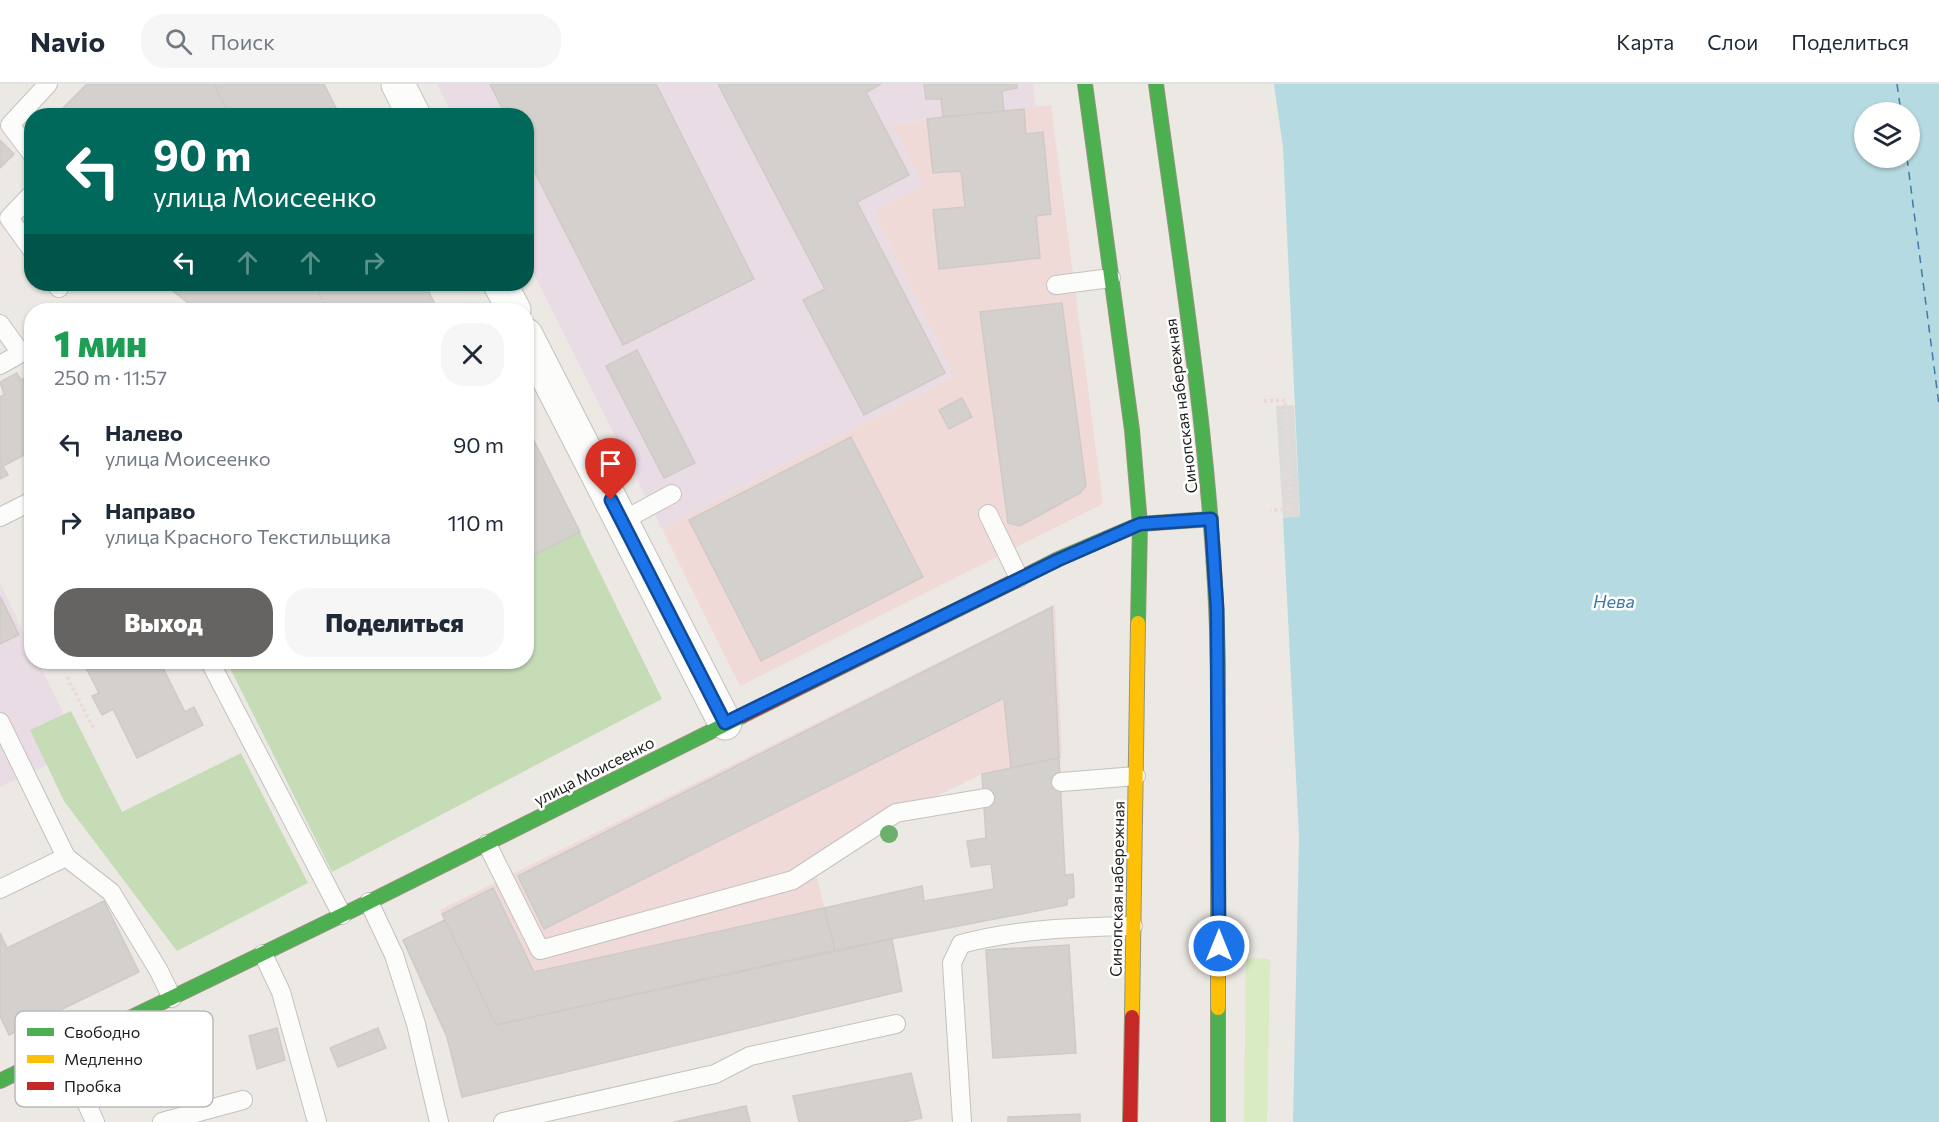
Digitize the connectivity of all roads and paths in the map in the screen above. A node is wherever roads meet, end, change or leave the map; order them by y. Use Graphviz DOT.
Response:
graph roads {
  1 [pos="48,84"];
  2 [pos="398,84"];
  3 [pos="1084,84"];
  4 [pos="1156,84"];
  5 [pos="26,108"];
  6 [pos="410,108"];
  7 [pos="24,110"];
  8 [pos="24,143"];
  9 [pos="24,202"];
  10 [pos="24,239"];
  11 [pos="1111,278"];
  12 [pos="1056,285"];
  13 [pos="0,324"];
  14 [pos="24,348"];
  15 [pos="534,349"];
  16 [pos="24,351"];
  17 [pos="0,365"];
  18 [pos="1264,401"];
  19 [pos="672,494"];
  20 [pos="24,505"];
  21 [pos="1270,510"];
  22 [pos="988,514"];
  23 [pos="0,517"];
  24 [pos="1211,519"];
  25 [pos="622,521"];
  26 [pos="1140,524"];
  27 [pos="1020,578"];
  28 [pos="214,669"];
  29 [pos="67,677"];
  30 [pos="0,722"];
  31 [pos="725,723"];
  32 [pos="94,731"];
  33 [pos="1136,776"];
  34 [pos="1060,782"];
  35 [pos="985,798"];
  36 [pos="486,844"];
  37 [pos="66,857"];
  38 [pos="0,889"];
  39 [pos="369,902"];
  40 [pos="342,915"];
  41 [pos="1133,926"];
  42 [pos="263,954"];
  43 [pos="172,998"];
  44 [pos="145,1011"];
  45 [pos="896,1024"];
  46 [pos="15,1074"];
  47 [pos="0,1081"];
  48 [pos="243,1100"];
  49 [pos="88,1107"];
  50 [pos="95,1122"];
  51 [pos="162,1122"];
  52 [pos="317,1122"];
  53 [pos="439,1122"];
  54 [pos="503,1122"];
  55 [pos="962,1122"];
  56 [pos="1130,1122"];
  57 [pos="1218,1122"];
  1 -- 5 [label="lane"];
  2 -- 6 [label="street"];
  3 -- 11 [label="main road, Синопская набережная"];
  4 -- 24 [label="main road, Синопская набережная"];
  7 -- 8 [label="lane"];
  9 -- 10 [label="lane"];
  11 -- 12 [label="lane"];
  11 -- 26 [label="main road, Синопская набережная"];
  13 -- 14 [label="lane"];
  15 -- 25 [label="street"];
  16 -- 17 [label="lane"];
  18 -- 21 [label="path"];
  19 -- 25 [label="lane"];
  20 -- 23 [label="lane"];
  22 -- 27 [label="lane"];
  24 -- 26 [label="main road, улица Моисеенко"];
  24 -- 57 [label="main road, Синопская набережная"];
  25 -- 31 [label="street"];
  26 -- 27 [label="main road, улица Моисеенко"];
  26 -- 33 [label="main road, Синопская набережная"];
  27 -- 31 [label="main road, улица Моисеенко"];
  28 -- 40 [label="lane"];
  29 -- 32 [label="path"];
  30 -- 37 [label="lane"];
  31 -- 36 [label="main road, улица Моисеенко"];
  33 -- 34 [label="lane"];
  33 -- 41 [label="main road, Синопская набережная"];
  35 -- 36 [label="lane"];
  36 -- 39 [label="main road, улица Моисеенко"];
  37 -- 38 [label="lane"];
  37 -- 43 [label="lane"];
  39 -- 40 [label="main road, улица Моисеенко"];
  39 -- 53 [label="lane"];
  40 -- 42 [label="main road, улица Моисеенко"];
  41 -- 55 [label="lane"];
  41 -- 56 [label="main road, Синопская набережная"];
  42 -- 43 [label="main road, улица Моисеенко"];
  42 -- 52 [label="lane"];
  43 -- 44 [label="main road, улица Моисеенко"];
  45 -- 54 [label="lane"];
  46 -- 47 [label="main road, улица Моисеенко"];
  48 -- 51 [label="lane"];
  49 -- 50 [label="lane"];
}
